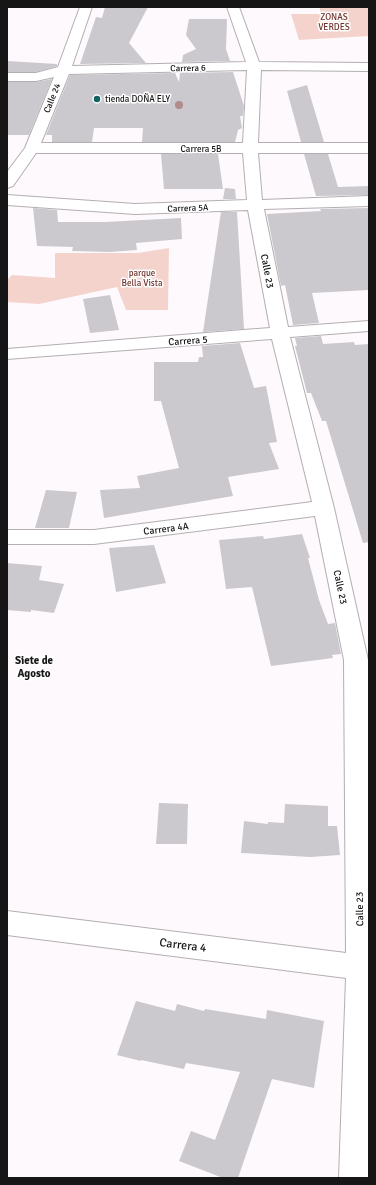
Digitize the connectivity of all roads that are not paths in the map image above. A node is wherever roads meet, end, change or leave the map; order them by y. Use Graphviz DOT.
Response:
graph roads {
  1 [pos="86,7"];
  2 [pos="233,7"];
  3 [pos="254,66"];
  4 [pos="369,67"];
  5 [pos="64,70"];
  6 [pos="7,77"];
  7 [pos="32,148"];
  8 [pos="369,148"];
  9 [pos="250,149"];
  10 [pos="7,183"];
  11 [pos="7,200"];
  12 [pos="369,201"];
  13 [pos="255,205"];
  14 [pos="369,326"];
  15 [pos="280,333"];
  16 [pos="7,354"];
  17 [pos="324,508"];
  18 [pos="7,537"];
  19 [pos="7,922"];
  20 [pos="360,966"];
  21 [pos="355,1178"];
  1 -- 5 [label="street, Calle 24"];
  2 -- 3 [label="street, Calle 23"];
  3 -- 4 [label="street, Carrera 6"];
  3 -- 5 [label="street, Carrera 6"];
  3 -- 9 [label="street, Calle 23"];
  5 -- 6 [label="street, Carrera 6"];
  5 -- 7 [label="street, Calle 24"];
  7 -- 9 [label="street, Carrera 5B"];
  7 -- 10 [label="street, Calle 24"];
  8 -- 9 [label="street, Carrera 5B"];
  9 -- 13 [label="street, Calle 23"];
  11 -- 13 [label="street, Carrera 5A"];
  12 -- 13 [label="street, Carrera 5A"];
  13 -- 15 [label="street, Calle 23"];
  14 -- 15 [label="street, Carrera 5"];
  15 -- 16 [label="street, Carrera 5"];
  15 -- 17 [label="street, Calle 23"];
  17 -- 18 [label="street, Carrera 4A"];
  17 -- 20 [label="street, Calle 23"];
  19 -- 20 [label="street, Carrera 4"];
  20 -- 21 [label="street, Calle 23"];
}
